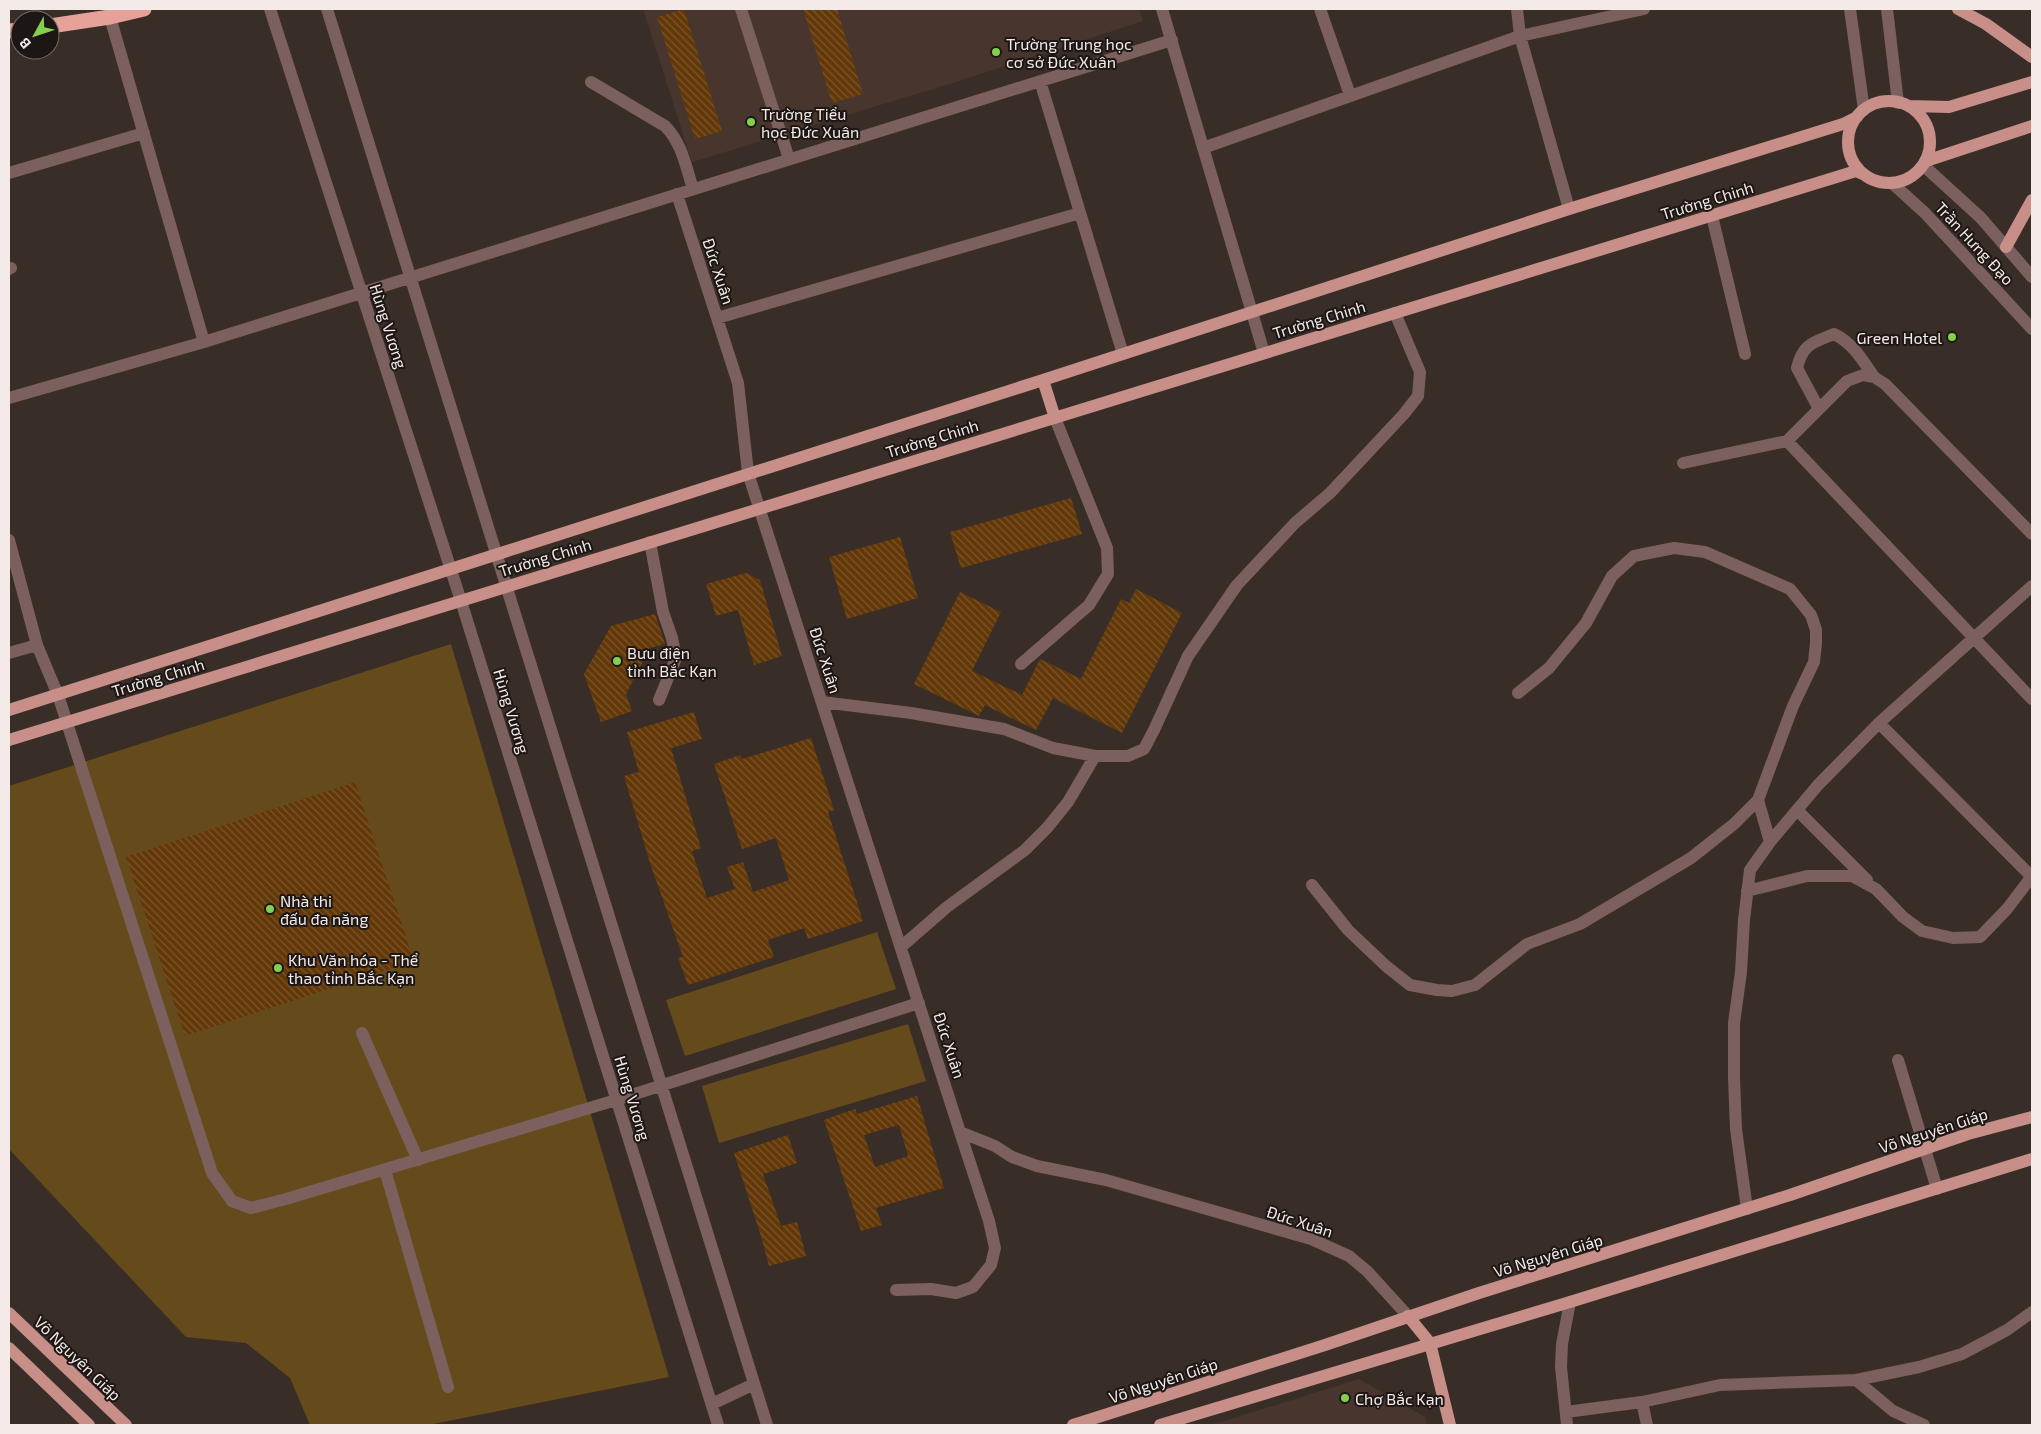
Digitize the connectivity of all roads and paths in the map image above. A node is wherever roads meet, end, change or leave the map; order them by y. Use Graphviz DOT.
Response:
graph roads {
  1 [pos="144,9"];
  2 [pos="270,9"];
  3 [pos="327,9"];
  4 [pos="741,9"];
  5 [pos="1162,9"];
  6 [pos="1320,9"];
  7 [pos="1517,9"];
  8 [pos="1644,9"];
  9 [pos="1850,9"];
  10 [pos="1887,9"];
  11 [pos="1958,9"];
  12 [pos="110,17"];
  13 [pos="60,24"];
  14 [pos="1520,36"];
  15 [pos="1172,40"];
  16 [pos="2032,57"];
  17 [pos="1040,81"];
  18 [pos="591,82"];
  19 [pos="2032,82"];
  20 [pos="1350,95"];
  21 [pos="1904,104"];
  22 [pos="1861,114"];
  23 [pos="2032,126"];
  24 [pos="144,133"];
  25 [pos="1204,148"];
  26 [pos="789,159"];
  27 [pos="1924,163"];
  28 [pos="9,172"];
  29 [pos="1865,175"];
  30 [pos="1892,183"];
  31 [pos="693,188"];
  32 [pos="677,194"];
  33 [pos="2032,200"];
  34 [pos="1569,209"];
  35 [pos="1080,212"];
  36 [pos="1712,216"];
  37 [pos="2006,247"];
  38 [pos="410,276"];
  39 [pos="2032,277"];
  40 [pos="361,292"];
  41 [pos="1252,313"];
  42 [pos="1395,313"];
  43 [pos="717,318"];
  44 [pos="2032,329"];
  45 [pos="204,342"];
  46 [pos="1264,353"];
  47 [pos="1123,354"];
  48 [pos="1745,354"];
  49 [pos="1874,378"];
  50 [pos="1043,380"];
  51 [pos="9,398"];
  52 [pos="1819,409"];
  53 [pos="1055,418"];
  54 [pos="1787,442"];
  55 [pos="1683,463"];
  56 [pos="748,473"];
  57 [pos="760,508"];
  58 [pos="2032,534"];
  59 [pos="9,540"];
  60 [pos="650,542"];
  61 [pos="495,554"];
  62 [pos="450,568"];
  63 [pos="506,586"];
  64 [pos="2032,586"];
  65 [pos="460,601"];
  66 [pos="1973,637"];
  67 [pos="37,645"];
  68 [pos="9,653"];
  69 [pos="1021,664"];
  70 [pos="1518,693"];
  71 [pos="58,695"];
  72 [pos="2032,699"];
  73 [pos="659,700"];
  74 [pos="822,702"];
  75 [pos="9,710"];
  76 [pos="66,722"];
  77 [pos="1879,723"];
  78 [pos="9,740"];
  79 [pos="1096,756"];
  80 [pos="1758,800"];
  81 [pos="1797,810"];
  82 [pos="1770,842"];
  83 [pos="2032,876"];
  84 [pos="1312,885"];
  85 [pos="1876,889"];
  86 [pos="1747,891"];
  87 [pos="901,947"];
  88 [pos="919,1003"];
  89 [pos="362,1033"];
  90 [pos="1898,1060"];
  91 [pos="661,1086"];
  92 [pos="616,1100"];
  93 [pos="2032,1117"];
  94 [pos="960,1132"];
  95 [pos="1925,1149"];
  96 [pos="2032,1159"];
  97 [pos="418,1160"];
  98 [pos="385,1170"];
  99 [pos="1937,1188"];
  100 [pos="1747,1209"];
  101 [pos="896,1290"];
  102 [pos="1570,1302"];
  103 [pos="2032,1312"];
  104 [pos="9,1314"];
  105 [pos="1408,1316"];
  106 [pos="1430,1343"];
  107 [pos="9,1348"];
  108 [pos="1856,1380"];
  109 [pos="754,1384"];
  110 [pos="448,1386"];
  111 [pos="1642,1402"];
  112 [pos="712,1404"];
  113 [pos="1566,1412"];
  114 [pos="89,1425"];
  115 [pos="126,1425"];
  116 [pos="718,1425"];
  117 [pos="767,1425"];
  118 [pos="1074,1425"];
  119 [pos="1160,1425"];
  120 [pos="1450,1425"];
  121 [pos="1567,1425"];
  122 [pos="1648,1425"];
  123 [pos="1924,1425"];
  1 -- 12 [label="highway"];
  2 -- 40 [label="street, Hùng Vương"];
  3 -- 38 [label="street, Hùng Vương"];
  4 -- 26 [label="street"];
  5 -- 15 [label="street"];
  6 -- 20 [label="street"];
  7 -- 14 [label="street"];
  8 -- 14 [label="street"];
  9 -- 22 [label="street"];
  10 -- 21 [label="street"];
  11 -- 16 [label="main road"];
  12 -- 13 [label="highway"];
  12 -- 24 [label="street"];
  14 -- 20 [label="street"];
  14 -- 34 [label="street"];
  15 -- 17 [label="street"];
  15 -- 25 [label="street"];
  17 -- 26 [label="street"];
  17 -- 35 [label="street"];
  18 -- 31 [label="street"];
  19 -- 21 [label="main road"];
  20 -- 25 [label="street"];
  21 -- 22 [label="main road"];
  21 -- 27 [label="main road"];
  22 -- 29 [label="main road"];
  22 -- 34 [label="main road, Trường Chinh"];
  23 -- 27 [label="main road"];
  24 -- 28 [label="street"];
  24 -- 45 [label="street"];
  25 -- 41 [label="street"];
  26 -- 31 [label="street"];
  27 -- 30 [label="main road"];
  27 -- 37 [label="street, Trần Hưng Đạo"];
  29 -- 30 [label="main road"];
  29 -- 36 [label="main road, Trường Chinh"];
  30 -- 44 [label="street, Trần Hưng Đạo"];
  31 -- 32 [label="street"];
  32 -- 38 [label="street"];
  32 -- 43 [label="street, Đức Xuân"];
  33 -- 37 [label="main road"];
  34 -- 41 [label="main road, Trường Chinh"];
  35 -- 43 [label="street"];
  35 -- 47 [label="street"];
  36 -- 42 [label="main road, Trường Chinh"];
  36 -- 48 [label="street"];
  37 -- 39 [label="street, Trần Hưng Đạo"];
  38 -- 40 [label="street"];
  38 -- 61 [label="street, Hùng Vương"];
  40 -- 45 [label="street"];
  40 -- 62 [label="street, Hùng Vương"];
  41 -- 46 [label="street"];
  41 -- 47 [label="main road, Trường Chinh"];
  42 -- 46 [label="main road, Trường Chinh"];
  42 -- 79 [label="street"];
  43 -- 56 [label="street, Đức Xuân"];
  45 -- 51 [label="street"];
  46 -- 53 [label="main road, Trường Chinh"];
  47 -- 50 [label="main road, Trường Chinh"];
  49 -- 52 [label="street"];
  49 -- 52 [label="street"];
  49 -- 58 [label="street"];
  50 -- 53 [label="main road"];
  50 -- 56 [label="main road, Trường Chinh"];
  52 -- 54 [label="street"];
  53 -- 57 [label="main road, Trường Chinh"];
  53 -- 69 [label="street"];
  54 -- 55 [label="street"];
  54 -- 66 [label="street"];
  56 -- 57 [label="street, Đức Xuân"];
  56 -- 61 [label="main road, Trường Chinh"];
  57 -- 60 [label="main road, Trường Chinh"];
  57 -- 74 [label="street, Đức Xuân"];
  59 -- 67 [label="street"];
  60 -- 63 [label="main road, Trường Chinh"];
  60 -- 73 [label="street"];
  61 -- 62 [label="main road, Trường Chinh"];
  61 -- 63 [label="street, Hùng Vương"];
  62 -- 65 [label="street, Hùng Vương"];
  62 -- 71 [label="main road, Trường Chinh"];
  63 -- 65 [label="main road, Trường Chinh"];
  63 -- 91 [label="street, Hùng Vương"];
  64 -- 66 [label="street"];
  65 -- 76 [label="main road, Trường Chinh"];
  65 -- 92 [label="street, Hùng Vương"];
  66 -- 72 [label="street"];
  66 -- 77 [label="street"];
  67 -- 68 [label="street"];
  67 -- 71 [label="street"];
  70 -- 80 [label="street"];
  71 -- 75 [label="main road, Trường Chinh"];
  71 -- 76 [label="street"];
  74 -- 79 [label="street"];
  74 -- 87 [label="street, Đức Xuân"];
  76 -- 78 [label="main road, Trường Chinh"];
  76 -- 98 [label="street"];
  77 -- 81 [label="street"];
  77 -- 83 [label="street"];
  79 -- 87 [label="street"];
  80 -- 82 [label="street"];
  80 -- 84 [label="street"];
  81 -- 82 [label="street"];
  81 -- 85 [label="street"];
  82 -- 86 [label="street"];
  83 -- 85 [label="street"];
  85 -- 86 [label="street"];
  86 -- 100 [label="street"];
  87 -- 88 [label="street, Đức Xuân"];
  88 -- 91 [label="street"];
  88 -- 94 [label="street, Đức Xuân"];
  89 -- 97 [label="street"];
  90 -- 95 [label="street"];
  91 -- 92 [label="street"];
  91 -- 109 [label="street, Hùng Vương"];
  92 -- 97 [label="street"];
  92 -- 112 [label="street, Hùng Vương"];
  93 -- 95 [label="main road, Võ Nguyên Giáp"];
  94 -- 101 [label="street, Đức Xuân"];
  94 -- 105 [label="street, Đức Xuân"];
  95 -- 99 [label="street"];
  95 -- 100 [label="main road, Võ Nguyên Giáp"];
  96 -- 99 [label="main road"];
  97 -- 98 [label="street"];
  98 -- 110 [label="street"];
  99 -- 102 [label="main road"];
  100 -- 105 [label="main road, Võ Nguyên Giáp"];
  102 -- 106 [label="main road"];
  102 -- 113 [label="street"];
  103 -- 108 [label="street"];
  104 -- 115 [label="main road, Võ Nguyên Giáp"];
  105 -- 106 [label="main road"];
  105 -- 118 [label="main road, Võ Nguyên Giáp"];
  106 -- 119 [label="main road"];
  106 -- 120 [label="main road"];
  107 -- 114 [label="main road"];
  108 -- 111 [label="street"];
  108 -- 123 [label="street"];
  109 -- 112 [label="street"];
  109 -- 117 [label="street, Hùng Vương"];
  111 -- 113 [label="street"];
  111 -- 122 [label="street"];
  112 -- 116 [label="street, Hùng Vương"];
  113 -- 121 [label="street"];
}
